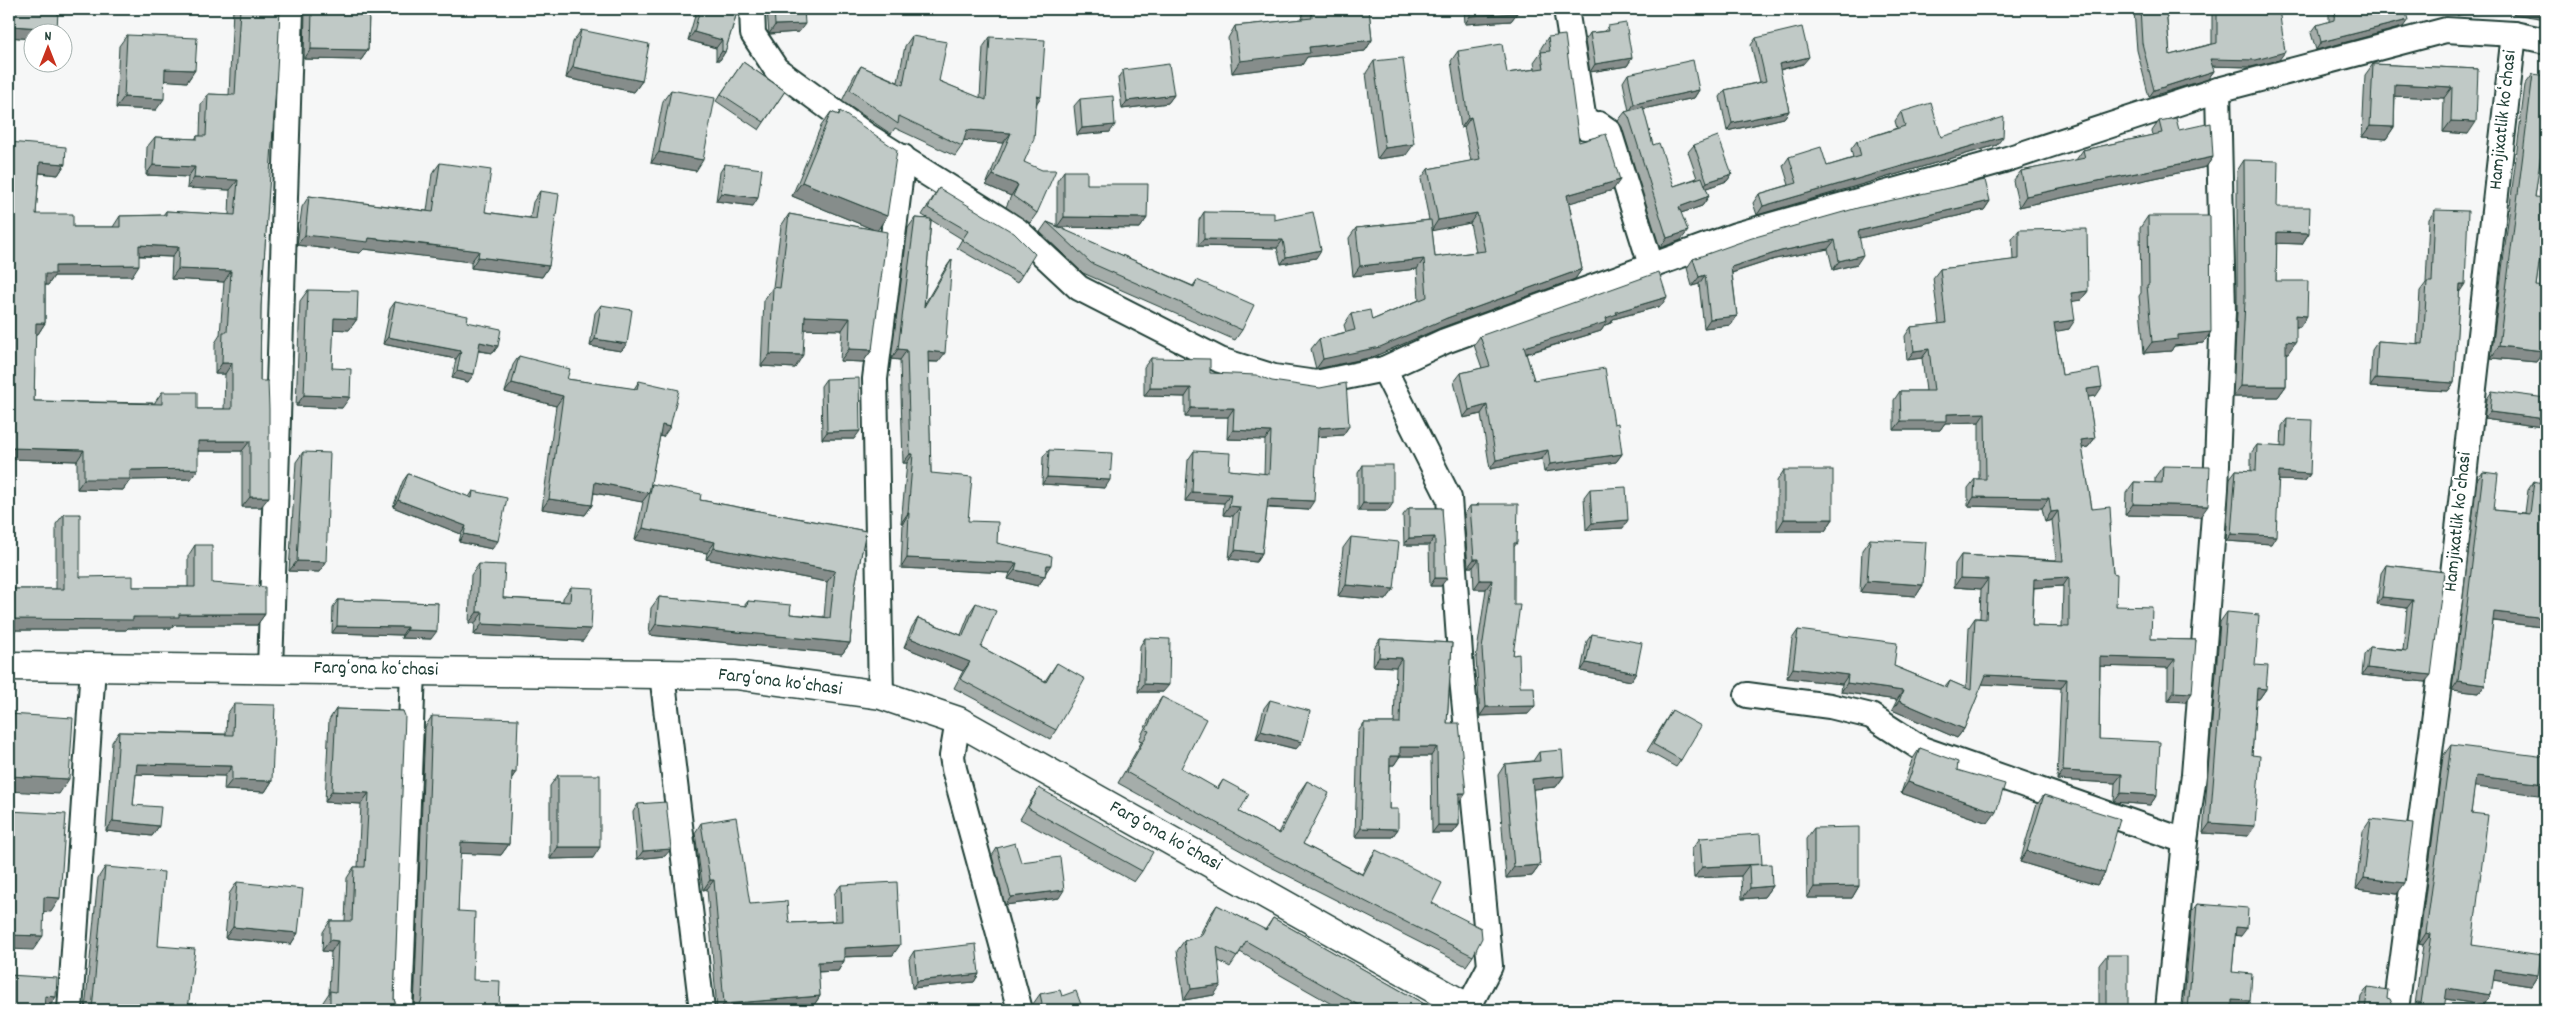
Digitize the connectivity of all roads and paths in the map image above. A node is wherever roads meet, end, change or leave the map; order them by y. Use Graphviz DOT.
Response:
graph roads {
  1 [pos="290,9"];
  2 [pos="752,9"];
  3 [pos="1566,9"];
  4 [pos="2514,34"];
  5 [pos="2546,41"];
  6 [pos="2218,90"];
  7 [pos="903,157"];
  8 [pos="1651,266"];
  9 [pos="1384,369"];
  10 [pos="9,666"];
  11 [pos="94,667"];
  12 [pos="270,669"];
  13 [pos="413,671"];
  14 [pos="662,674"];
  15 [pos="881,695"];
  16 [pos="1747,695"];
  17 [pos="958,720"];
  18 [pos="2185,841"];
  19 [pos="1470,1009"];
  20 [pos="70,1010"];
  21 [pos="400,1010"];
  22 [pos="702,1010"];
  23 [pos="1020,1010"];
  24 [pos="2168,1010"];
  25 [pos="2396,1010"];
  1 -- 12 [label="street"];
  2 -- 7 [label="street"];
  3 -- 8 [label="street"];
  4 -- 5 [label="street"];
  4 -- 6 [label="street"];
  4 -- 25 [label="street, Hamjixatlik koʻchasi"];
  6 -- 8 [label="street"];
  6 -- 18 [label="street"];
  7 -- 9 [label="street"];
  7 -- 15 [label="street"];
  8 -- 9 [label="street"];
  9 -- 19 [label="street"];
  10 -- 11 [label="street, Fargʻona koʻchasi"];
  11 -- 12 [label="street, Fargʻona koʻchasi"];
  11 -- 20 [label="street"];
  12 -- 13 [label="street, Fargʻona koʻchasi"];
  13 -- 14 [label="street, Fargʻona koʻchasi"];
  13 -- 21 [label="street"];
  14 -- 15 [label="street, Fargʻona koʻchasi"];
  14 -- 22 [label="street"];
  15 -- 17 [label="street, Fargʻona koʻchasi"];
  16 -- 18 [label="street"];
  17 -- 19 [label="street, Fargʻona koʻchasi"];
  17 -- 23 [label="street"];
  18 -- 24 [label="street"];
}
